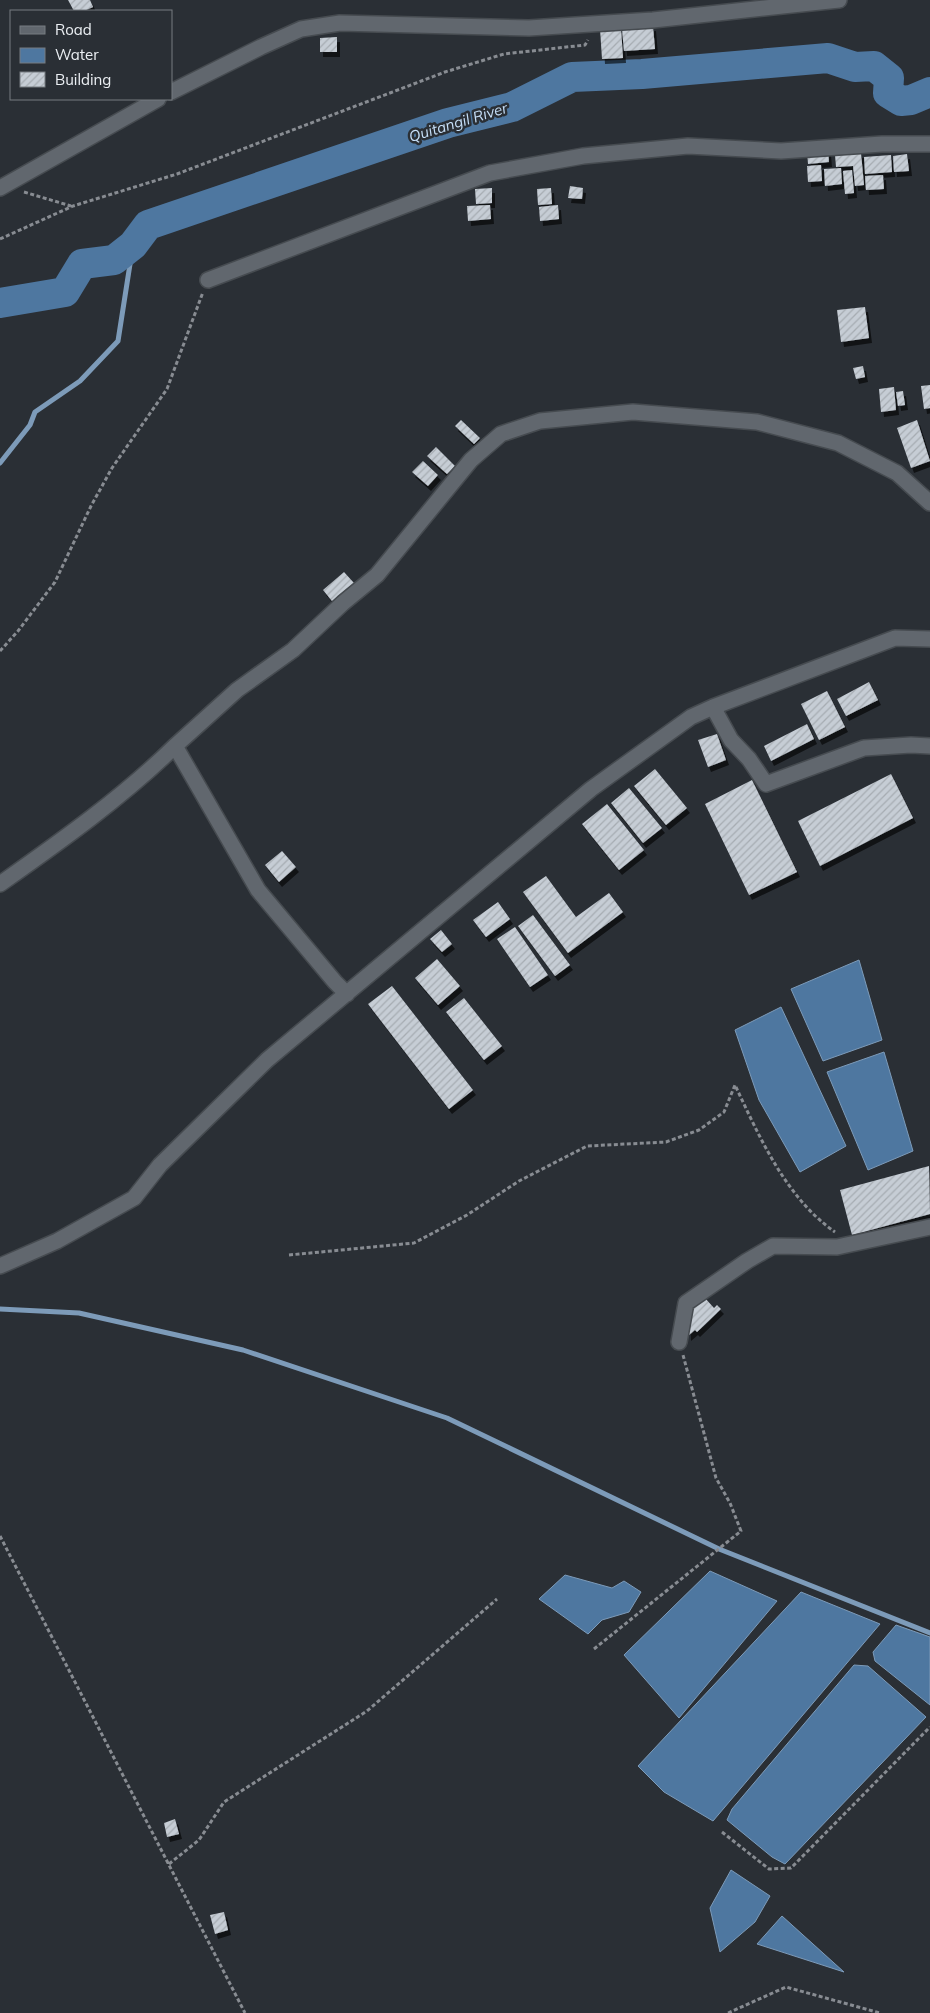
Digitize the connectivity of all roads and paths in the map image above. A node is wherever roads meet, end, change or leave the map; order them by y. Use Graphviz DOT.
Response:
graph roads {
  1 [pos="839,0"];
  2 [pos="598,24"];
  3 [pos="172,92"];
  4 [pos="156,100"];
  5 [pos="930,144"];
  6 [pos="2,188"];
  7 [pos="73,206"];
  8 [pos="0,239"];
  9 [pos="208,280"];
  10 [pos="930,503"];
  11 [pos="930,639"];
  12 [pos="0,651"];
  13 [pos="713,706"];
  14 [pos="175,746"];
  15 [pos="930,746"];
  16 [pos="0,884"];
  17 [pos="347,994"];
  18 [pos="930,1227"];
  19 [pos="852,1243"];
  20 [pos="289,1256"];
  21 [pos="0,1266"];
  22 [pos="680,1342"];
  23 [pos="0,1536"];
  24 [pos="497,1599"];
  25 [pos="594,1649"];
  26 [pos="930,1727"];
  27 [pos="722,1832"];
  28 [pos="169,1864"];
  29 [pos="245,2013"];
  30 [pos="728,2013"];
  31 [pos="880,2013"];
  1 -- 2 [label="street"];
  2 -- 3 [label="street"];
  2 -- 7 [label="path"];
  4 -- 6 [label="street"];
  5 -- 9 [label="street"];
  6 -- 7 [label="path"];
  7 -- 8 [label="path"];
  9 -- 12 [label="path"];
  10 -- 14 [label="street"];
  11 -- 13 [label="street"];
  13 -- 15 [label="street"];
  13 -- 17 [label="street"];
  14 -- 16 [label="street"];
  14 -- 17 [label="street"];
  17 -- 21 [label="street"];
  18 -- 19 [label="street"];
  19 -- 20 [label="path"];
  19 -- 22 [label="street"];
  22 -- 25 [label="path"];
  23 -- 28 [label="path"];
  24 -- 28 [label="path"];
  26 -- 27 [label="path"];
  28 -- 29 [label="path"];
  30 -- 31 [label="path"];
}
